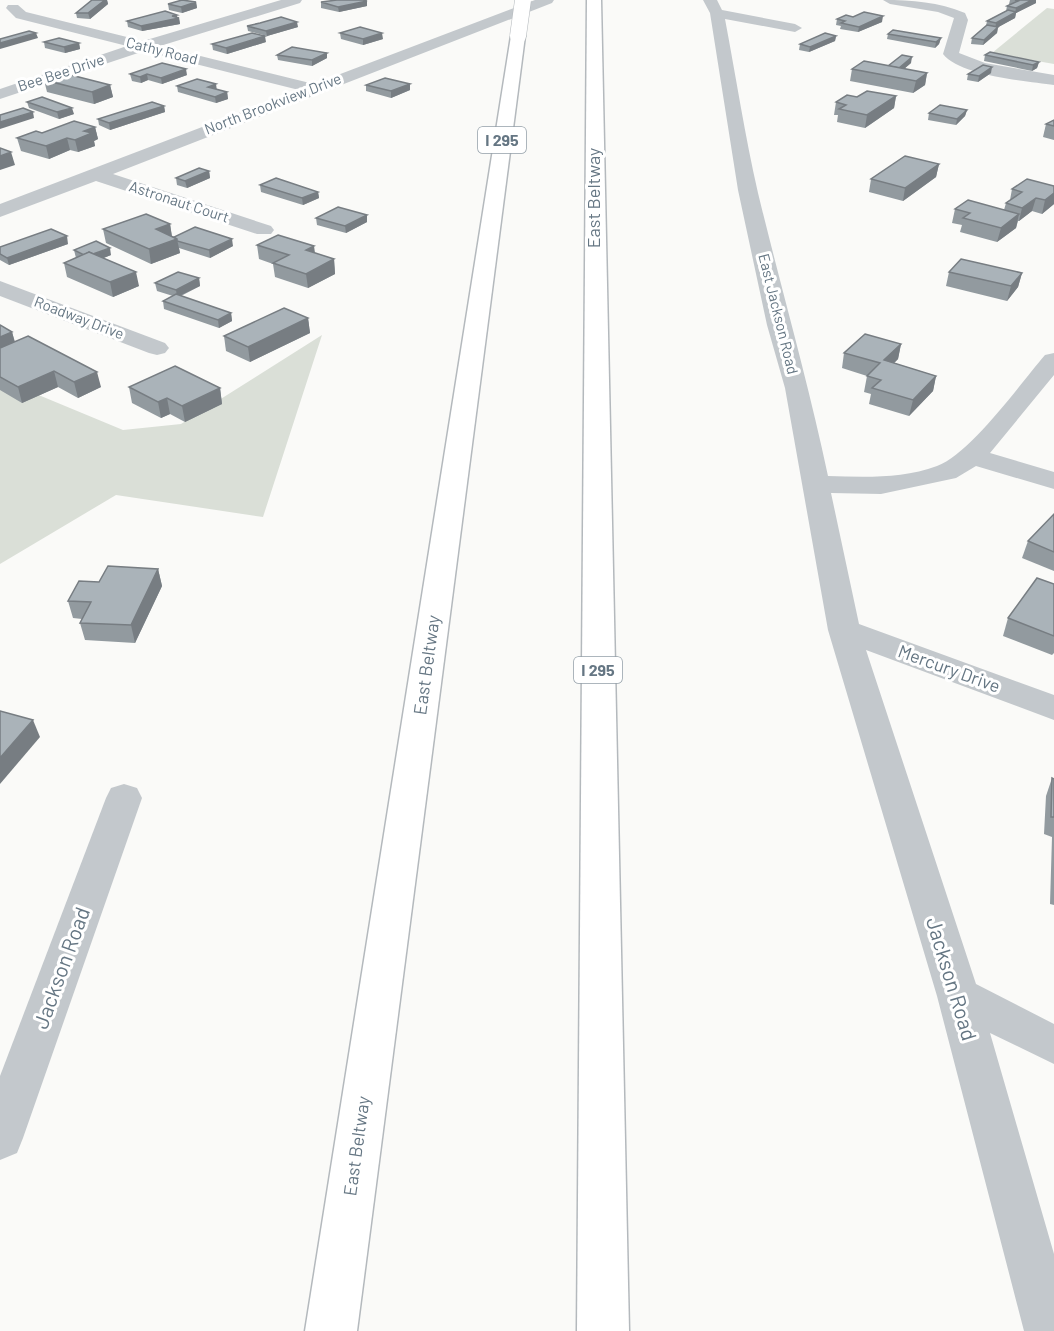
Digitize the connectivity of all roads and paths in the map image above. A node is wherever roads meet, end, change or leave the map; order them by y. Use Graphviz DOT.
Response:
graph roads {
  1 [pos="295,0"];
  2 [pos="524,0"];
  3 [pos="547,0"];
  4 [pos="890,0"];
  5 [pos="29,2"];
  6 [pos="594,4"];
  7 [pos="714,6"];
  8 [pos="7,10"];
  9 [pos="795,28"];
  10 [pos="143,46"];
  11 [pos="1054,80"];
  12 [pos="314,88"];
  13 [pos="0,94"];
  14 [pos="94,174"];
  15 [pos="0,211"];
  16 [pos="264,230"];
  17 [pos="0,288"];
  18 [pos="157,348"];
  19 [pos="1054,360"];
  20 [pos="973,456"];
  21 [pos="1054,481"];
  22 [pos="816,484"];
  23 [pos="844,630"];
  24 [pos="1054,708"];
  25 [pos="124,798"];
  26 [pos="958,996"];
  27 [pos="1054,1045"];
  28 [pos="0,1138"];
  29 [pos="331,1331"];
  30 [pos="603,1331"];
  31 [pos="1050,1331"];
  1 -- 10 [label="street, Bee Bee Drive"];
  2 -- 29 [label="highway, East Beltway / I 295, bridge"];
  3 -- 12 [label="street, North Brookview Drive"];
  4 -- 11 [label="street"];
  5 -- 8 [label="street"];
  6 -- 30 [label="highway, East Beltway / I 295"];
  7 -- 9 [label="street"];
  7 -- 22 [label="street, East Jackson Road"];
  8 -- 10 [label="street, Cathy Road"];
  10 -- 12 [label="street, Cathy Road"];
  10 -- 13 [label="street, Bee Bee Drive"];
  12 -- 14 [label="street, North Brookview Drive"];
  14 -- 15 [label="street, North Brookview Drive"];
  14 -- 16 [label="street, Astronaut Court"];
  17 -- 18 [label="street, Roadway Drive"];
  19 -- 20 [label="street"];
  20 -- 21 [label="street"];
  20 -- 22 [label="street"];
  22 -- 23 [label="street, East Jackson Road"];
  23 -- 24 [label="street, Mercury Drive"];
  23 -- 26 [label="street, Jackson Road"];
  25 -- 28 [label="street, Jackson Road"];
  26 -- 27 [label="street"];
  26 -- 31 [label="street, Jackson Road"];
}
